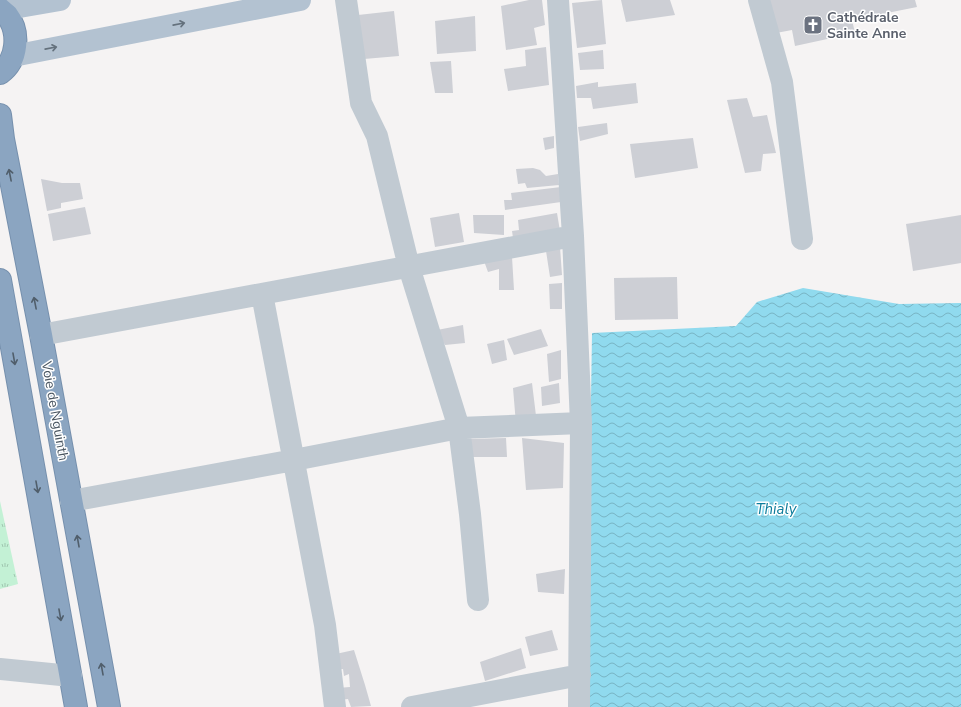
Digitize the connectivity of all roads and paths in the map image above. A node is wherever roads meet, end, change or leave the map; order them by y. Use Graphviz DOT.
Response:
graph roads {
  1 [pos="60,0"];
  2 [pos="300,0"];
  3 [pos="346,0"];
  4 [pos="558,0"];
  5 [pos="759,0"];
  6 [pos="1,10"];
  7 [pos="6,66"];
  8 [pos="0,91"];
  9 [pos="0,115"];
  10 [pos="573,236"];
  11 [pos="802,238"];
  12 [pos="409,267"];
  13 [pos="0,280"];
  14 [pos="262,294"];
  15 [pos="41,335"];
  16 [pos="5,338"];
  17 [pos="581,423"];
  18 [pos="459,428"];
  19 [pos="294,460"];
  20 [pos="71,501"];
  21 [pos="478,600"];
  22 [pos="0,669"];
  23 [pos="580,675"];
  24 [pos="71,676"];
  25 [pos="76,707"];
  26 [pos="109,707"];
  27 [pos="335,707"];
  28 [pos="412,707"];
  29 [pos="579,707"];
  1 -- 6 [label="main road"];
  7 -- 2 [label="main road, one-way"];
  3 -- 12 [label="street"];
  4 -- 10 [label="street"];
  5 -- 11 [label="street"];
  6 -- 7 [label="highway"];
  7 -- 8 [label="highway"];
  15 -- 9 [label="highway, Voie de Nguinth, one-way"];
  10 -- 12 [label="street"];
  10 -- 17 [label="street"];
  12 -- 14 [label="street"];
  12 -- 18 [label="street"];
  13 -- 16 [label="highway"];
  14 -- 15 [label="street"];
  14 -- 19 [label="street"];
  15 -- 20 [label="highway, Voie de Nguinth"];
  16 -- 24 [label="highway, one-way"];
  17 -- 18 [label="street"];
  17 -- 23 [label="street"];
  18 -- 19 [label="street"];
  18 -- 21 [label="street"];
  19 -- 20 [label="street"];
  19 -- 27 [label="street"];
  26 -- 20 [label="highway, Voie de Nguinth, one-way"];
  22 -- 24 [label="street"];
  23 -- 28 [label="street"];
  23 -- 29 [label="street"];
  24 -- 25 [label="highway"];
}
